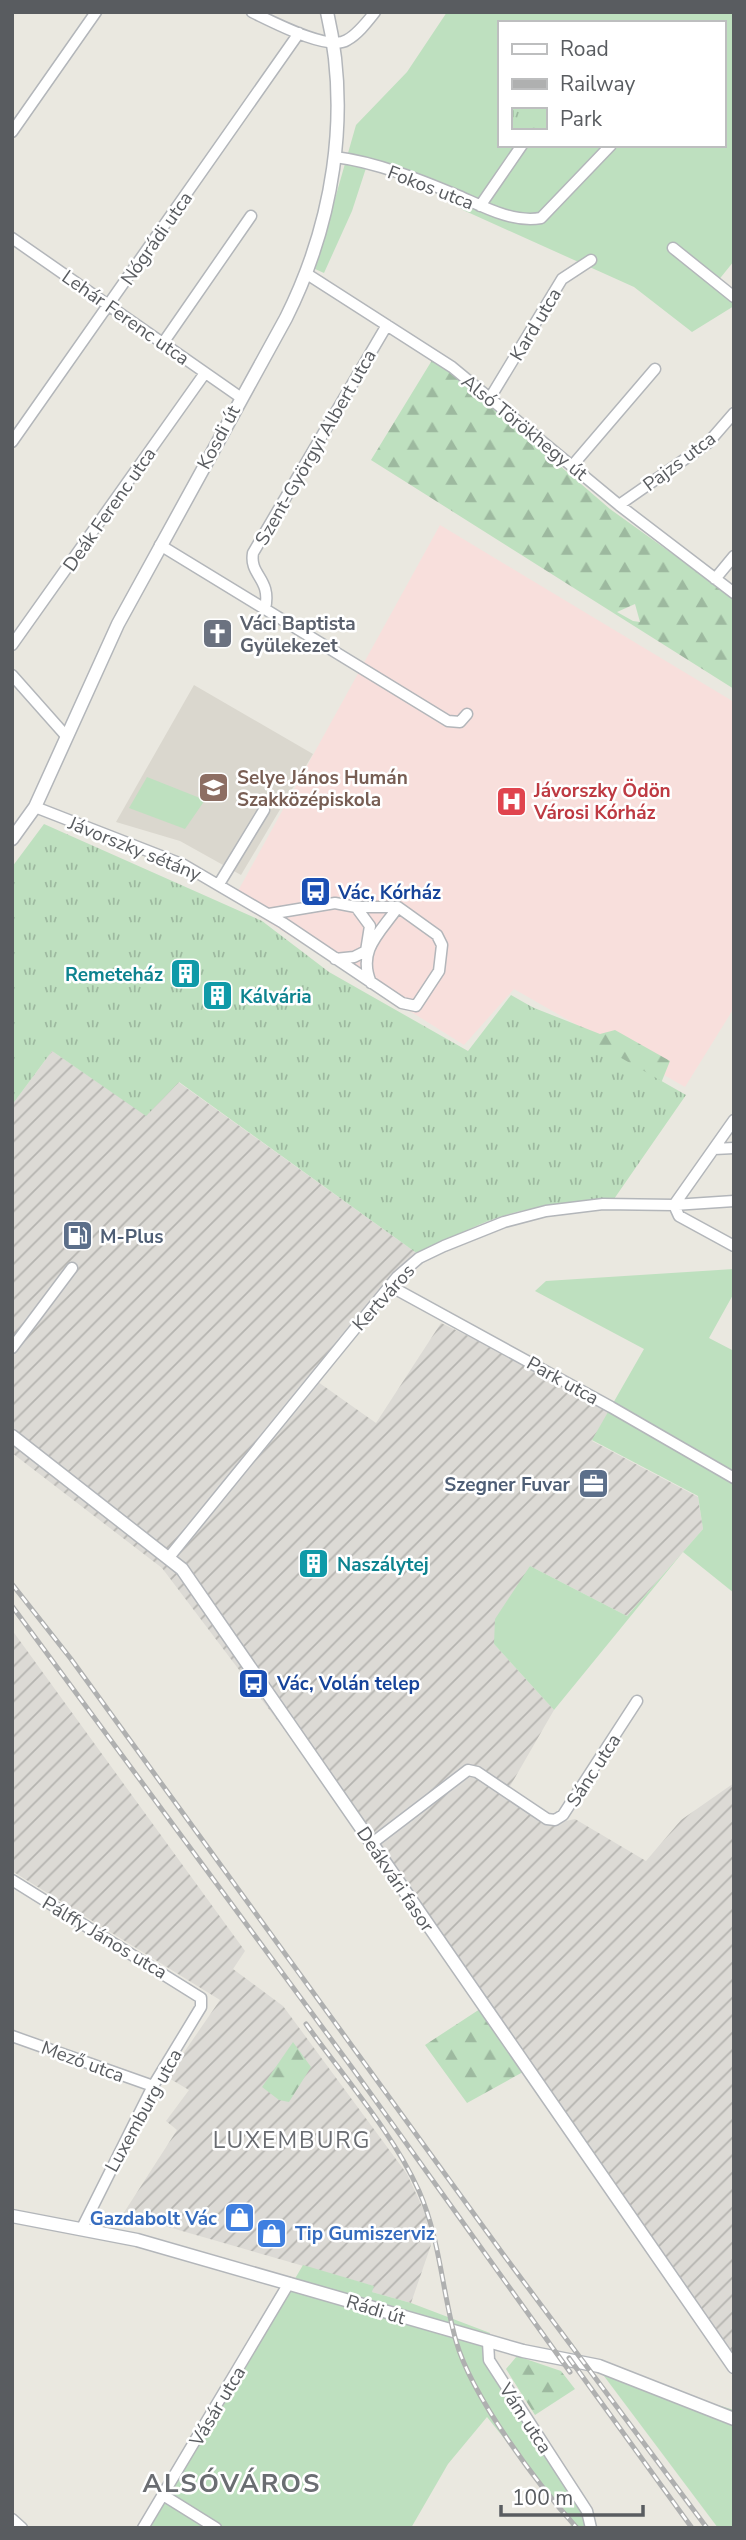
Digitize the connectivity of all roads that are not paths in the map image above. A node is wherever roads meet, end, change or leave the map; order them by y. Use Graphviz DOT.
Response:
graph roads {
  1 [pos="96,12"];
  2 [pos="252,12"];
  3 [pos="327,12"];
  4 [pos="375,12"];
  5 [pos="299,33"];
  6 [pos="334,44"];
  7 [pos="12,132"];
  8 [pos="521,147"];
  9 [pos="609,147"];
  10 [pos="335,157"];
  11 [pos="480,206"];
  12 [pos="251,216"];
  13 [pos="12,238"];
  14 [pos="673,248"];
  15 [pos="591,260"];
  16 [pos="307,274"];
  17 [pos="734,297"];
  18 [pos="108,304"];
  19 [pos="387,325"];
  20 [pos="163,343"];
  21 [pos="654,369"];
  22 [pos="205,373"];
  23 [pos="240,397"];
  24 [pos="490,398"];
  25 [pos="734,412"];
  26 [pos="12,442"];
  27 [pos="572,466"];
  28 [pos="619,505"];
  29 [pos="160,545"];
  30 [pos="734,556"];
  31 [pos="715,579"];
  32 [pos="734,593"];
  33 [pos="265,610"];
  34 [pos="12,645"];
  35 [pos="12,675"];
  36 [pos="467,714"];
  37 [pos="68,737"];
  38 [pos="35,807"];
  39 [pos="264,810"];
  40 [pos="12,839"];
  41 [pos="219,884"];
  42 [pos="356,906"];
  43 [pos="398,907"];
  44 [pos="269,914"];
  45 [pos="366,951"];
  46 [pos="335,959"];
  47 [pos="371,983"];
  48 [pos="734,1120"];
  49 [pos="734,1148"];
  50 [pos="713,1149"];
  51 [pos="734,1201"];
  52 [pos="674,1205"];
  53 [pos="734,1246"];
  54 [pos="72,1268"];
  55 [pos="390,1286"];
  56 [pos="12,1348"];
  57 [pos="12,1436"];
  58 [pos="734,1478"];
  59 [pos="170,1556"];
  60 [pos="637,1701"];
  61 [pos="371,1844"];
  62 [pos="12,1880"];
  63 [pos="198,1993"];
  64 [pos="12,2036"];
  65 [pos="153,2086"];
  66 [pos="12,2216"];
  67 [pos="82,2228"];
  68 [pos="289,2283"];
  69 [pos="488,2342"];
  70 [pos="734,2367"];
  71 [pos="734,2419"];
  72 [pos="163,2495"];
  73 [pos="12,2519"];
  74 [pos="22,2528"];
  75 [pos="143,2528"];
  76 [pos="216,2528"];
  77 [pos="591,2528"];
  1 -- 7 [label="street"];
  2 -- 5 [label="street"];
  3 -- 6 [label="street, Kosdi út"];
  4 -- 6 [label="street"];
  5 -- 6 [label="street"];
  5 -- 18 [label="street, Nógrádi utca"];
  6 -- 10 [label="street, Kosdi út"];
  8 -- 11 [label="street"];
  9 -- 11 [label="street, Fokos utca"];
  10 -- 11 [label="street, Fokos utca"];
  10 -- 16 [label="street, Kosdi út"];
  12 -- 20 [label="street"];
  13 -- 18 [label="street, Lehár Ferenc utca"];
  14 -- 17 [label="street"];
  15 -- 24 [label="street, Kard utca"];
  16 -- 19 [label="street, Alsó Törökhegy út"];
  16 -- 23 [label="street, Kosdi út"];
  18 -- 20 [label="street, Lehár Ferenc utca"];
  18 -- 26 [label="street, Nógrádi utca"];
  19 -- 24 [label="street, Alsó Törökhegy út"];
  19 -- 33 [label="street, Szent-Györgyi Albert utca"];
  20 -- 22 [label="street, Lehár Ferenc utca"];
  21 -- 27 [label="street"];
  22 -- 23 [label="street, Lehár Ferenc utca"];
  22 -- 34 [label="street, Deák Ferenc utca"];
  23 -- 29 [label="street, Kosdi út"];
  24 -- 27 [label="street, Alsó Törökhegy út"];
  25 -- 28 [label="street, Pajzs utca"];
  27 -- 28 [label="street, Alsó Törökhegy út"];
  28 -- 31 [label="street, Alsó Törökhegy út"];
  29 -- 33 [label="street"];
  29 -- 37 [label="street, Kosdi út"];
  30 -- 31 [label="street"];
  31 -- 32 [label="street, Alsó Törökhegy út"];
  33 -- 36 [label="street"];
  35 -- 37 [label="street"];
  37 -- 38 [label="street, Kosdi út"];
  38 -- 40 [label="street, Kosdi út"];
  38 -- 41 [label="street, Jávorszky sétány"];
  39 -- 41 [label="street"];
  41 -- 44 [label="street, Jávorszky sétány"];
  42 -- 43 [label="street"];
  42 -- 44 [label="street"];
  42 -- 45 [label="street"];
  43 -- 45 [label="street"];
  43 -- 47 [label="street"];
  44 -- 46 [label="street, Jávorszky sétány"];
  45 -- 46 [label="street"];
  45 -- 47 [label="street"];
  46 -- 47 [label="street, Jávorszky sétány"];
  48 -- 50 [label="street"];
  49 -- 50 [label="street"];
  50 -- 52 [label="street"];
  51 -- 52 [label="street, Kertváros"];
  52 -- 53 [label="street"];
  52 -- 55 [label="street, Kertváros"];
  54 -- 56 [label="street"];
  55 -- 58 [label="street, Park utca"];
  55 -- 59 [label="street, Kertváros"];
  57 -- 59 [label="street, Deákvári fasor"];
  59 -- 61 [label="street, Deákvári fasor"];
  60 -- 61 [label="street, Sánc utca"];
  61 -- 70 [label="street, Deákvári fasor"];
  62 -- 63 [label="street, Pálffy János utca"];
  63 -- 65 [label="street, Luxemburg utca"];
  64 -- 65 [label="street, Mező utca"];
  65 -- 67 [label="street, Luxemburg utca"];
  66 -- 67 [label="street, Rádi út"];
  67 -- 68 [label="street, Rádi út"];
  68 -- 69 [label="street, Rádi út"];
  68 -- 72 [label="street, Vásár utca"];
  69 -- 71 [label="street, Rádi út"];
  69 -- 77 [label="street, Vám utca"];
  72 -- 75 [label="street, Vásár utca"];
  72 -- 76 [label="street"];
  73 -- 74 [label="street"];
}
